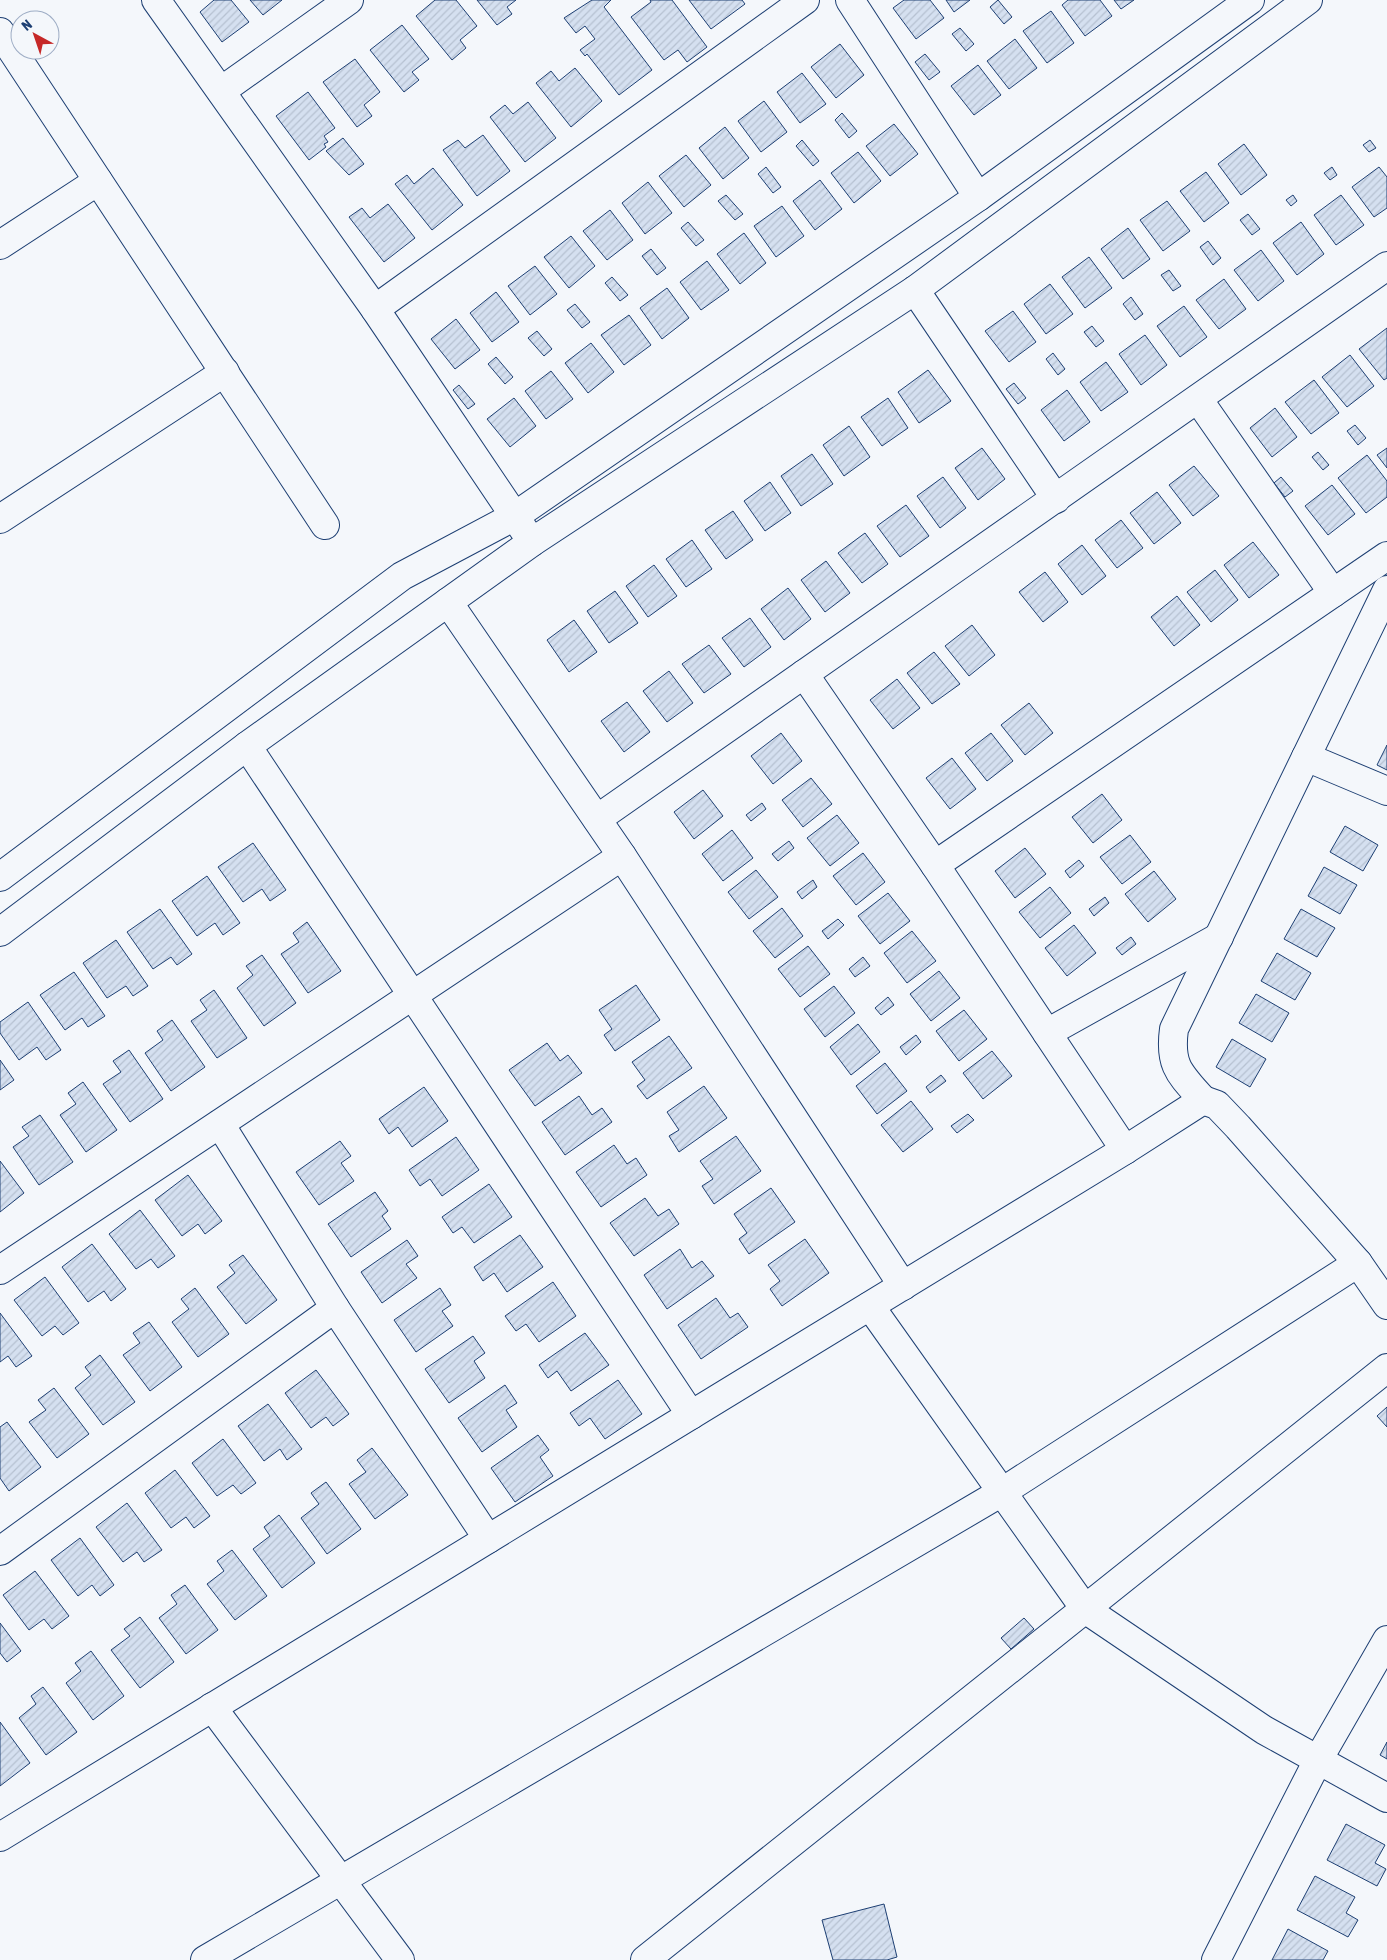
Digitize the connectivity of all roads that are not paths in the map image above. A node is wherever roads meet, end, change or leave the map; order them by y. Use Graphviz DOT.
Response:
graph roads {
  1 [pos="156,0"];
  2 [pos="349,0"];
  3 [pos="805,0"];
  4 [pos="850,0"];
  5 [pos="1250,0"];
  6 [pos="1308,0"];
  7 [pos="0,32"];
  8 [pos="221,91"];
  9 [pos="98,181"];
  10 [pos="978,197"];
  11 [pos="0,245"];
  12 [pos="1387,266"];
  13 [pos="916,290"];
  14 [pos="375,309"];
  15 [pos="225,372"];
  16 [pos="1198,399"];
  17 [pos="1056,499"];
  18 [pos="515,516"];
  19 [pos="0,519"];
  20 [pos="325,525"];
  21 [pos="532,542"];
  22 [pos="1387,556"];
  23 [pos="1387,590"];
  24 [pos="1333,593"];
  25 [pos="448,602"];
  26 [pos="804,674"];
  27 [pos="247,746"];
  28 [pos="1306,757"];
  29 [pos="1387,791"];
  30 [pos="597,819"];
  31 [pos="622,856"];
  32 [pos="936,865"];
  33 [pos="0,877"];
  34 [pos="0,932"];
  35 [pos="1219,937"];
  36 [pos="412,995"];
  37 [pos="1047,1033"];
  38 [pos="1203,1100"];
  39 [pos="220,1124"];
  40 [pos="1125,1150"];
  41 [pos="1358,1263"];
  42 [pos="0,1270"];
  43 [pos="903,1286"];
  44 [pos="870,1306"];
  45 [pos="1387,1306"];
  46 [pos="335,1308"];
  47 [pos="1387,1368"];
  48 [pos="691,1415"];
  49 [pos="1002,1492"];
  50 [pos="488,1539"];
  51 [pos="0,1551"];
  52 [pos="1085,1609"];
  53 [pos="1387,1640"];
  54 [pos="212,1707"];
  55 [pos="1318,1760"];
  56 [pos="1387,1798"];
  57 [pos="0,1837"];
  58 [pos="341,1880"];
  59 [pos="205,1960"];
  60 [pos="400,1960"];
  61 [pos="645,1960"];
  62 [pos="1216,1960"];
  1 -- 8 [label="street"];
  2 -- 8 [label="street"];
  3 -- 14 [label="street"];
  4 -- 10 [label="street"];
  5 -- 10 [label="street"];
  6 -- 13 [label="street"];
  7 -- 9 [label="street"];
  8 -- 14 [label="street"];
  9 -- 11 [label="street"];
  9 -- 15 [label="street"];
  10 -- 18 [label="street"];
  12 -- 16 [label="street"];
  13 -- 17 [label="street"];
  13 -- 21 [label="street"];
  14 -- 18 [label="street"];
  15 -- 19 [label="street"];
  15 -- 20 [label="street"];
  16 -- 17 [label="street"];
  16 -- 24 [label="street"];
  17 -- 26 [label="street"];
  18 -- 21 [label="street"];
  18 -- 33 [label="street"];
  21 -- 25 [label="street"];
  22 -- 24 [label="street"];
  23 -- 28 [label="street"];
  24 -- 32 [label="street"];
  25 -- 27 [label="street"];
  25 -- 30 [label="street"];
  26 -- 30 [label="street"];
  26 -- 32 [label="street"];
  27 -- 34 [label="street"];
  27 -- 36 [label="street"];
  28 -- 29 [label="street"];
  28 -- 35 [label="street"];
  30 -- 31 [label="street"];
  31 -- 36 [label="street"];
  31 -- 43 [label="street"];
  32 -- 37 [label="street"];
  35 -- 37 [label="street"];
  35 -- 38 [label="street"];
  36 -- 39 [label="street"];
  36 -- 48 [label="street"];
  37 -- 40 [label="street"];
  38 -- 40 [label="street"];
  38 -- 41 [label="street"];
  39 -- 42 [label="street"];
  39 -- 46 [label="street"];
  40 -- 43 [label="street"];
  41 -- 45 [label="street"];
  41 -- 49 [label="street"];
  43 -- 44 [label="street"];
  44 -- 48 [label="street"];
  44 -- 49 [label="street"];
  46 -- 50 [label="street"];
  46 -- 51 [label="street"];
  47 -- 52 [label="street"];
  48 -- 50 [label="street"];
  49 -- 52 [label="street"];
  49 -- 58 [label="street"];
  50 -- 54 [label="street"];
  52 -- 55 [label="street"];
  52 -- 61 [label="street"];
  53 -- 55 [label="street"];
  54 -- 57 [label="street"];
  54 -- 58 [label="street"];
  55 -- 56 [label="street"];
  55 -- 62 [label="street"];
  58 -- 59 [label="street"];
  58 -- 60 [label="street"];
}
